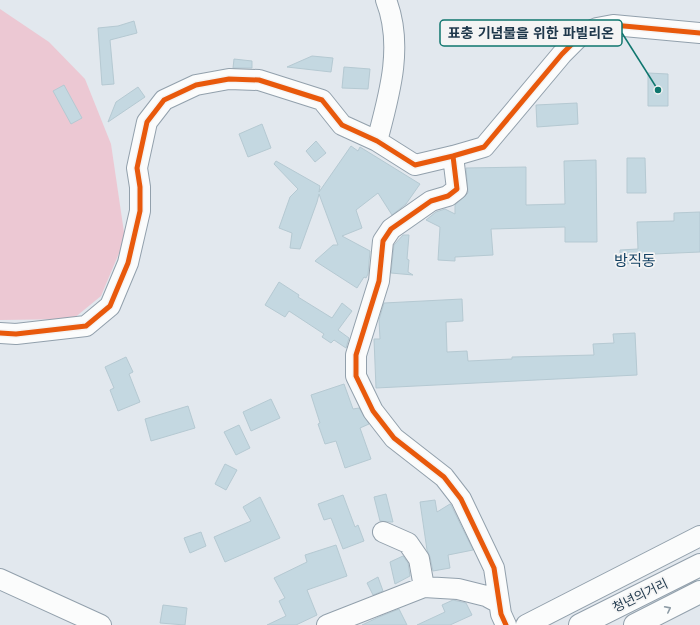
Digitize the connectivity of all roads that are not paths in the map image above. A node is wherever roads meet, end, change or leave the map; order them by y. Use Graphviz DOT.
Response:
graph roads {
  1 [pos="386,0"];
  2 [pos="700,33"];
  3 [pos="376,141"];
  4 [pos="453,156"];
  5 [pos="0,333"];
  6 [pos="383,532"];
  7 [pos="700,536"];
  8 [pos="700,565"];
  9 [pos="0,579"];
  10 [pos="424,587"];
  11 [pos="700,592"];
  12 [pos="500,603"];
  13 [pos="101,625"];
  14 [pos="327,625"];
  15 [pos="506,625"];
  16 [pos="526,625"];
  17 [pos="580,625"];
  18 [pos="635,625"];
  1 -- 3 [label="street"];
  2 -- 4 [label="street"];
  3 -- 4 [label="street"];
  3 -- 5 [label="street"];
  4 -- 12 [label="street"];
  6 -- 10 [label="street"];
  7 -- 16 [label="street"];
  8 -- 17 [label="main road, 청년의거리"];
  9 -- 13 [label="street"];
  10 -- 12 [label="street"];
  10 -- 14 [label="street"];
  18 -- 11 [label="main road, 청년의거리, one-way"];
  12 -- 15 [label="street"];
}
